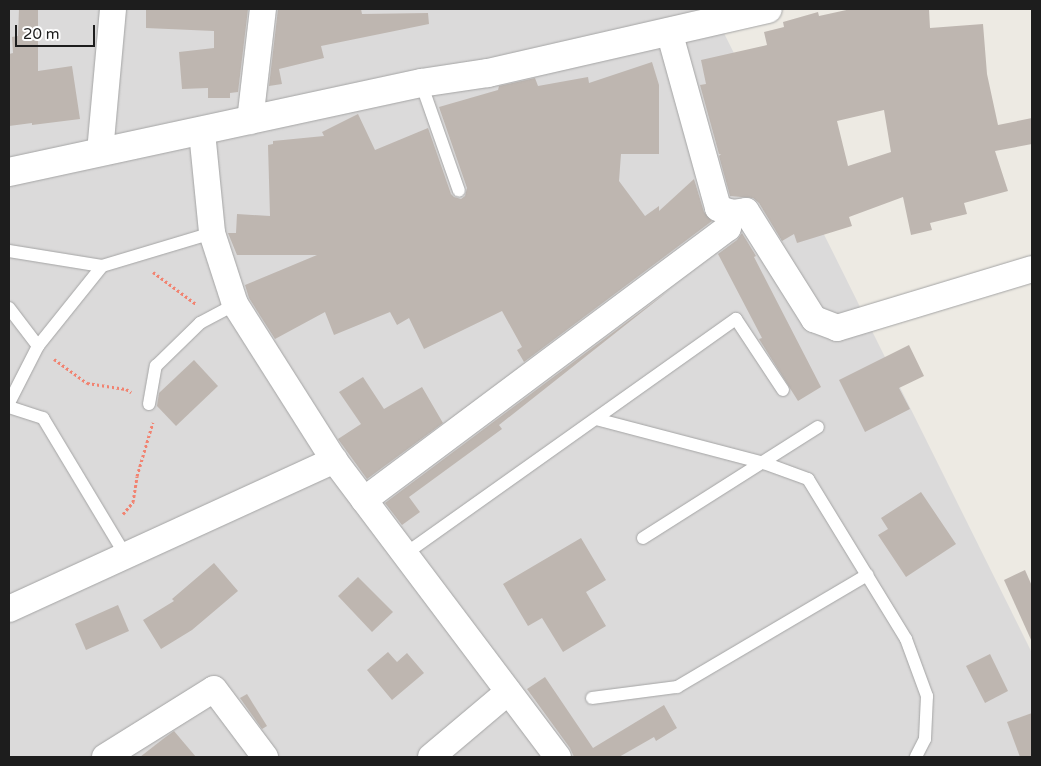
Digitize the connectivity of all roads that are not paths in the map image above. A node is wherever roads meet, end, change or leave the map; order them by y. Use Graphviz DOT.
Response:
graph roads {
  1 [pos="113,9"];
  2 [pos="263,9"];
  3 [pos="768,9"];
  4 [pos="669,31"];
  5 [pos="421,83"];
  6 [pos="250,122"];
  7 [pos="202,132"];
  8 [pos="100,152"];
  9 [pos="9,172"];
  10 [pos="459,191"];
  11 [pos="732,213"];
  12 [pos="212,234"];
  13 [pos="9,251"];
  14 [pos="102,266"];
  15 [pos="1032,269"];
  16 [pos="236,304"];
  17 [pos="9,308"];
  18 [pos="38,346"];
  19 [pos="783,390"];
  20 [pos="9,403"];
  21 [pos="149,404"];
  22 [pos="9,407"];
  23 [pos="596,419"];
  24 [pos="818,428"];
  25 [pos="334,460"];
  26 [pos="764,463"];
  27 [pos="364,500"];
  28 [pos="643,538"];
  29 [pos="405,554"];
  30 [pos="126,556"];
  31 [pos="867,575"];
  32 [pos="9,609"];
  33 [pos="508,692"];
  34 [pos="592,698"];
  35 [pos="105,757"];
  36 [pos="265,757"];
  37 [pos="431,757"];
  38 [pos="558,757"];
  39 [pos="916,757"];
  1 -- 8 [label="street"];
  2 -- 6 [label="street"];
  3 -- 4 [label="street"];
  4 -- 5 [label="street"];
  4 -- 11 [label="street"];
  5 -- 6 [label="street"];
  5 -- 10 [label="lane"];
  6 -- 7 [label="street"];
  7 -- 8 [label="street"];
  7 -- 12 [label="street"];
  8 -- 9 [label="street"];
  11 -- 15 [label="street"];
  11 -- 27 [label="street"];
  12 -- 14 [label="lane"];
  12 -- 16 [label="street"];
  13 -- 14 [label="lane"];
  14 -- 18 [label="lane"];
  16 -- 21 [label="lane"];
  16 -- 25 [label="street"];
  17 -- 18 [label="lane"];
  18 -- 20 [label="lane"];
  19 -- 23 [label="lane"];
  22 -- 30 [label="lane"];
  23 -- 26 [label="lane"];
  23 -- 29 [label="lane"];
  24 -- 26 [label="lane"];
  25 -- 27 [label="street"];
  25 -- 30 [label="street"];
  26 -- 28 [label="lane"];
  26 -- 31 [label="lane"];
  27 -- 29 [label="street"];
  29 -- 33 [label="street"];
  30 -- 32 [label="street"];
  31 -- 34 [label="lane"];
  31 -- 39 [label="lane"];
  33 -- 37 [label="street"];
  33 -- 38 [label="street"];
  35 -- 36 [label="street"];
}
